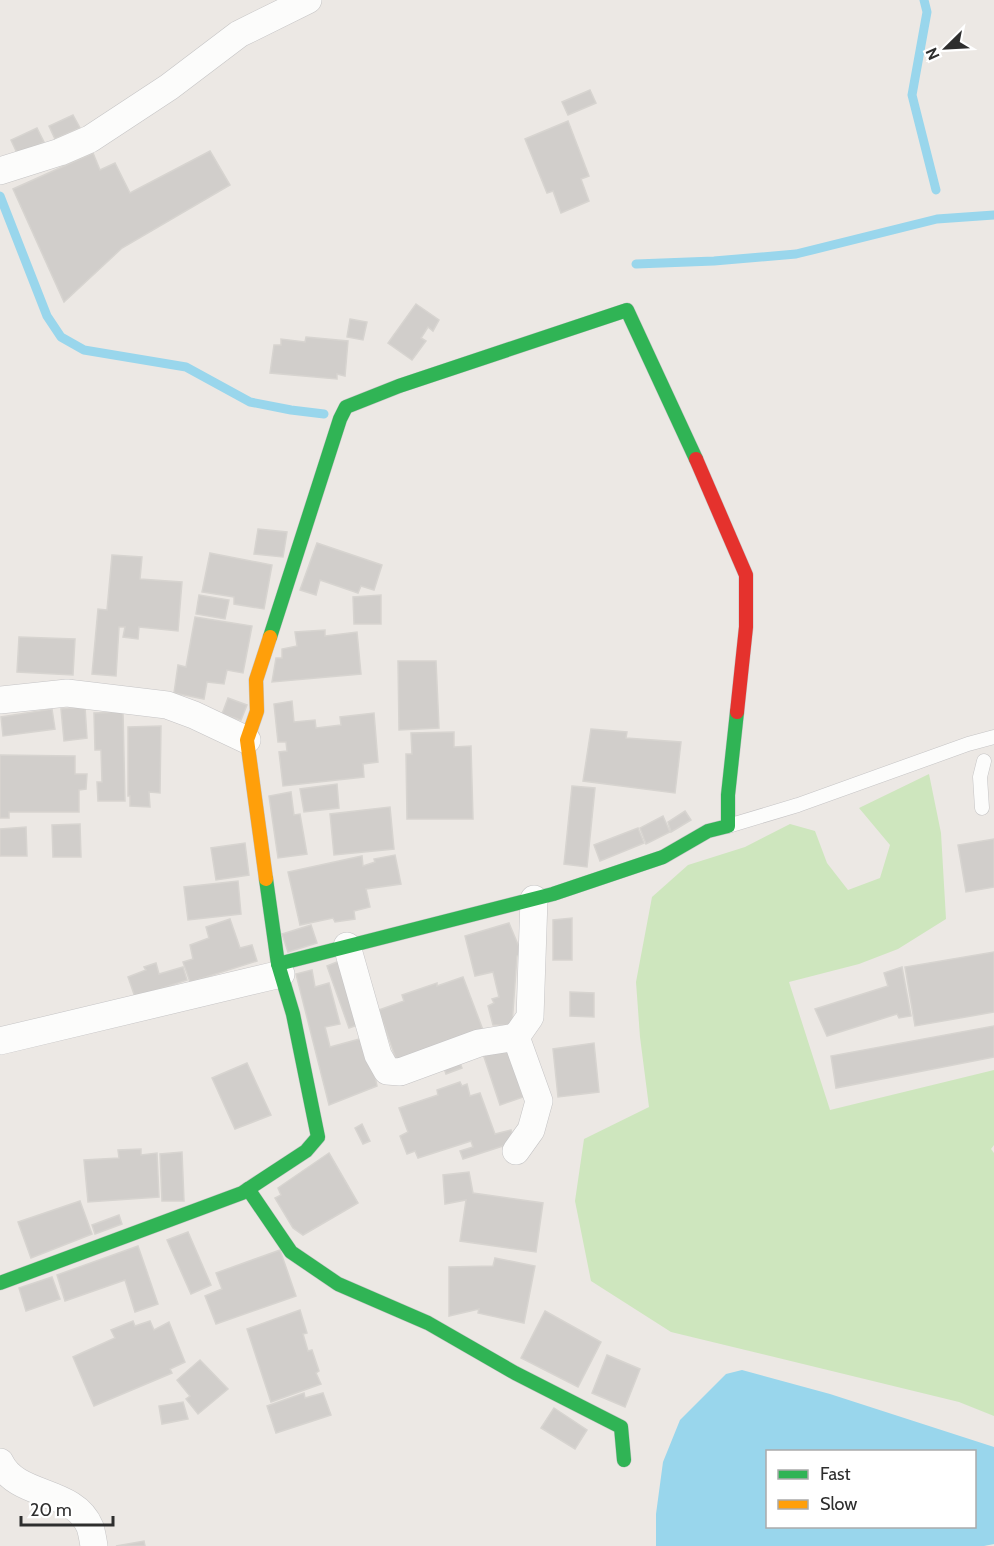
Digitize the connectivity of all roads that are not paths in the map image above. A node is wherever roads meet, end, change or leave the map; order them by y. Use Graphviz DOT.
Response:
graph roads {
  1 [pos="308,0"];
  2 [pos="0,171"];
  3 [pos="0,699"];
  4 [pos="994,737"];
  5 [pos="247,740"];
  6 [pos="968,744"];
  7 [pos="984,761"];
  8 [pos="994,775"];
  9 [pos="982,808"];
  10 [pos="728,826"];
  11 [pos="534,899"];
  12 [pos="347,946"];
  13 [pos="280,969"];
  14 [pos="516,1037"];
  15 [pos="0,1041"];
  16 [pos="516,1151"];
  17 [pos="248,1189"];
  18 [pos="0,1283"];
  19 [pos="624,1460"];
  20 [pos="0,1462"];
  21 [pos="94,1546"];
  1 -- 2 [label="street"];
  3 -- 5 [label="street"];
  4 -- 6 [label="lane"];
  5 -- 10 [label="street"];
  5 -- 13 [label="street"];
  6 -- 7 [label="lane"];
  6 -- 10 [label="lane"];
  7 -- 8 [label="lane"];
  7 -- 9 [label="lane"];
  10 -- 11 [label="street"];
  11 -- 12 [label="street"];
  11 -- 14 [label="street"];
  12 -- 13 [label="street"];
  12 -- 14 [label="street"];
  13 -- 15 [label="street"];
  13 -- 17 [label="street"];
  14 -- 16 [label="street"];
  17 -- 18 [label="street"];
  17 -- 19 [label="street"];
  20 -- 21 [label="street"];
}
